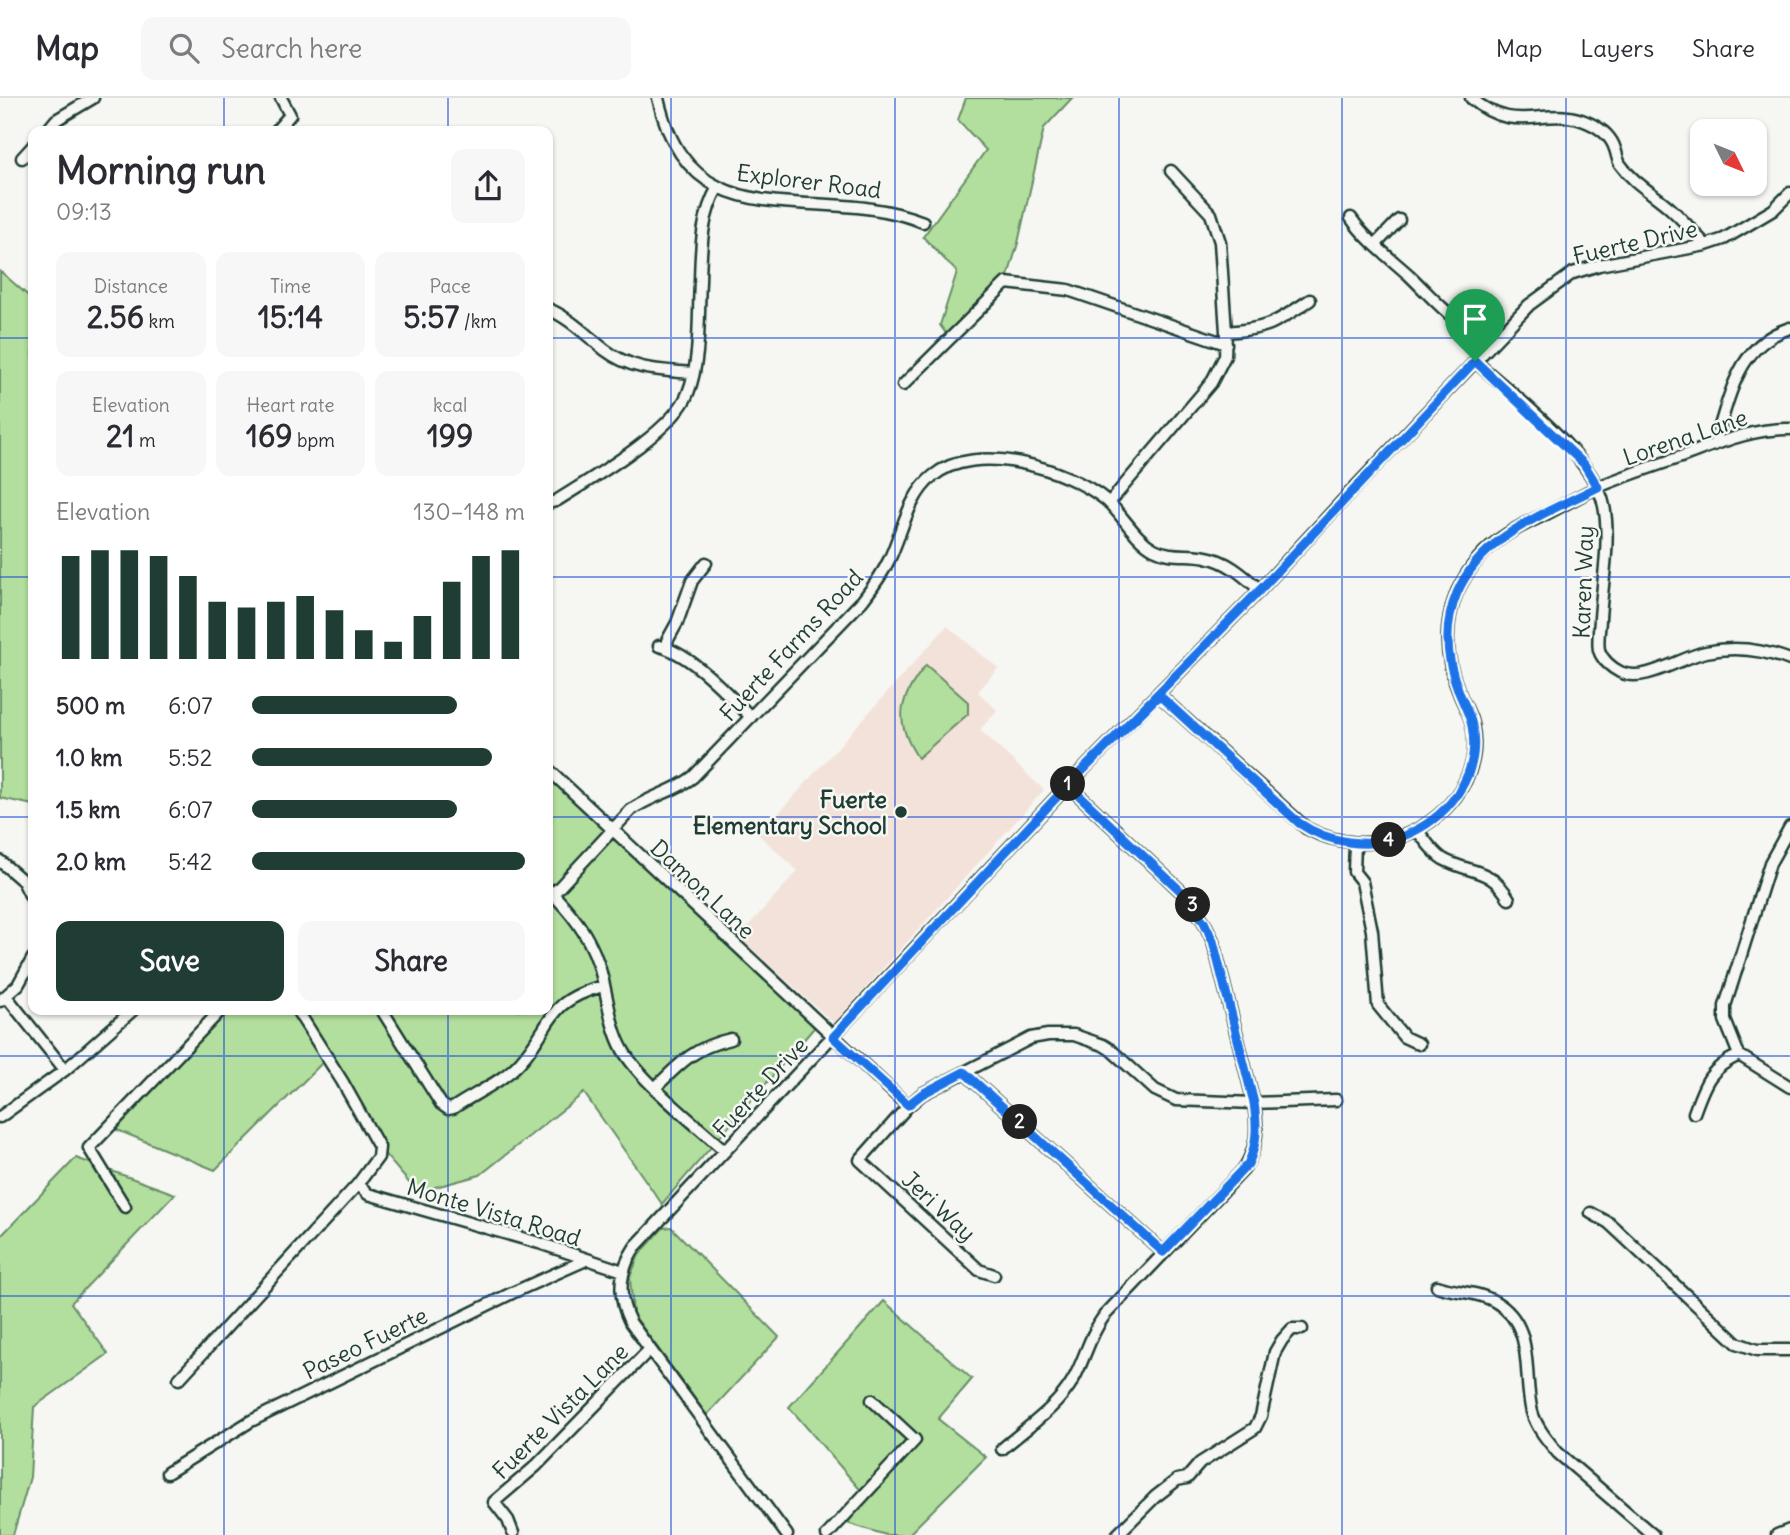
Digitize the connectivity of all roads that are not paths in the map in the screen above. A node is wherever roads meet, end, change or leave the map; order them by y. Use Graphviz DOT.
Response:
graph roads {
  1 [pos="93,98"];
  2 [pos="281,98"];
  3 [pos="658,98"];
  4 [pos="1471,98"];
  5 [pos="51,126"];
  6 [pos="280,126"];
  7 [pos="28,151"];
  8 [pos="22,158"];
  9 [pos="1171,171"];
  10 [pos="718,187"];
  11 [pos="1790,193"];
  12 [pos="1351,218"];
  13 [pos="1399,220"];
  14 [pos="923,222"];
  15 [pos="1375,245"];
  16 [pos="1706,245"];
  17 [pos="1310,300"];
  18 [pos="553,312"];
  19 [pos="1790,328"];
  20 [pos="1226,332"];
  21 [pos="1494,341"];
  22 [pos="1226,344"];
  23 [pos="1475,361"];
  24 [pos="693,373"];
  25 [pos="903,385"];
  26 [pos="1790,429"];
  27 [pos="1714,446"];
  28 [pos="1598,487"];
  29 [pos="553,502"];
  30 [pos="1109,503"];
  31 [pos="706,563"];
  32 [pos="1260,590"];
  33 [pos="1790,660"];
  34 [pos="1159,695"];
  35 [pos="751,717"];
  36 [pos="553,774"];
  37 [pos="1068,785"];
  38 [pos="1790,827"];
  39 [pos="612,830"];
  40 [pos="1417,830"];
  41 [pos="1355,843"];
  42 [pos="0,861"];
  43 [pos="553,888"];
  44 [pos="28,893"];
  45 [pos="553,894"];
  46 [pos="1509,899"];
  47 [pos="28,968"];
  48 [pos="603,986"];
  49 [pos="3,999"];
  50 [pos="553,1014"];
  51 [pos="127,1015"];
  52 [pos="216,1015"];
  53 [pos="300,1015"];
  54 [pos="385,1015"];
  55 [pos="552,1015"];
  56 [pos="833,1037"];
  57 [pos="731,1039"];
  58 [pos="1419,1044"];
  59 [pos="1739,1055"];
  60 [pos="65,1070"];
  61 [pos="964,1072"];
  62 [pos="656,1087"];
  63 [pos="1790,1087"];
  64 [pos="1336,1100"];
  65 [pos="1254,1103"];
  66 [pos="908,1105"];
  67 [pos="1694,1113"];
  68 [pos="0,1116"];
  69 [pos="725,1151"];
  70 [pos="358,1184"];
  71 [pos="125,1207"];
  72 [pos="1591,1213"];
  73 [pos="1163,1252"];
  74 [pos="586,1260"];
  75 [pos="623,1271"];
  76 [pos="994,1275"];
  77 [pos="1437,1286"];
  78 [pos="1301,1329"];
  79 [pos="649,1350"];
  80 [pos="1790,1350"];
  81 [pos="178,1379"];
  82 [pos="872,1400"];
  83 [pos="1002,1449"];
  84 [pos="167,1473"];
  85 [pos="1790,1530"];
  86 [pos="513,1532"];
  87 [pos="787,1535"];
  88 [pos="827,1535"];
  89 [pos="1117,1535"];
  90 [pos="1653,1535"];
  91 [pos="1777,1535"];
  1 -- 5 [label="street"];
  2 -- 6 [label="street"];
  3 -- 10 [label="street, Explorer Road"];
  4 -- 16 [label="street"];
  7 -- 8 [label="street"];
  9 -- 20 [label="street"];
  10 -- 14 [label="street, Explorer Road"];
  10 -- 24 [label="street"];
  11 -- 16 [label="street, Fuerte Drive"];
  12 -- 15 [label="street"];
  13 -- 15 [label="street"];
  15 -- 21 [label="street"];
  16 -- 21 [label="street, Fuerte Drive"];
  17 -- 20 [label="street"];
  18 -- 24 [label="street"];
  19 -- 27 [label="street"];
  20 -- 22 [label="street"];
  21 -- 23 [label="street, Fuerte Drive"];
  22 -- 25 [label="street"];
  22 -- 30 [label="street"];
  23 -- 28 [label="street, Karen Way"];
  23 -- 32 [label="street, Fuerte Drive"];
  24 -- 29 [label="street"];
  26 -- 27 [label="street, Lorena Lane"];
  27 -- 28 [label="street, Lorena Lane"];
  28 -- 33 [label="street, Karen Way"];
  28 -- 40 [label="street, Lorena Lane"];
  30 -- 32 [label="street, Fuerte Farms Road"];
  30 -- 35 [label="street, Fuerte Farms Road"];
  31 -- 35 [label="street"];
  32 -- 34 [label="street, Fuerte Drive"];
  34 -- 37 [label="street, Fuerte Drive"];
  34 -- 41 [label="street, Lorena Lane"];
  35 -- 39 [label="street, Fuerte Farms Road"];
  36 -- 39 [label="street, Damon Lane"];
  37 -- 56 [label="street, Fuerte Drive"];
  37 -- 65 [label="street"];
  38 -- 59 [label="street"];
  39 -- 43 [label="street, Fuerte Farms Road"];
  39 -- 56 [label="street, Damon Lane"];
  40 -- 41 [label="street, Lorena Lane"];
  40 -- 46 [label="street"];
  41 -- 58 [label="street"];
  42 -- 44 [label="street"];
  45 -- 48 [label="street"];
  47 -- 49 [label="street"];
  48 -- 50 [label="street"];
  48 -- 62 [label="street"];
  49 -- 60 [label="street"];
  51 -- 60 [label="street"];
  52 -- 71 [label="street"];
  53 -- 70 [label="street"];
  54 -- 55 [label="street"];
  56 -- 66 [label="street, Damon Lane"];
  56 -- 69 [label="street, Fuerte Drive"];
  57 -- 62 [label="street"];
  59 -- 63 [label="street"];
  59 -- 67 [label="street"];
  60 -- 68 [label="street"];
  61 -- 65 [label="street"];
  61 -- 66 [label="street"];
  61 -- 73 [label="street"];
  62 -- 69 [label="street"];
  64 -- 65 [label="street"];
  65 -- 73 [label="street"];
  66 -- 76 [label="street, Jeri Way"];
  69 -- 75 [label="street, Fuerte Drive"];
  70 -- 74 [label="street, Monte Vista Road"];
  70 -- 81 [label="street"];
  72 -- 80 [label="street"];
  73 -- 83 [label="street"];
  74 -- 75 [label="street, Monte Vista Road"];
  74 -- 84 [label="street, Paseo Fuerte"];
  75 -- 79 [label="street"];
  77 -- 90 [label="street"];
  78 -- 89 [label="street"];
  79 -- 86 [label="street, Fuerte Vista Lane"];
  79 -- 87 [label="street"];
  82 -- 88 [label="street"];
  85 -- 91 [label="street"];
}
